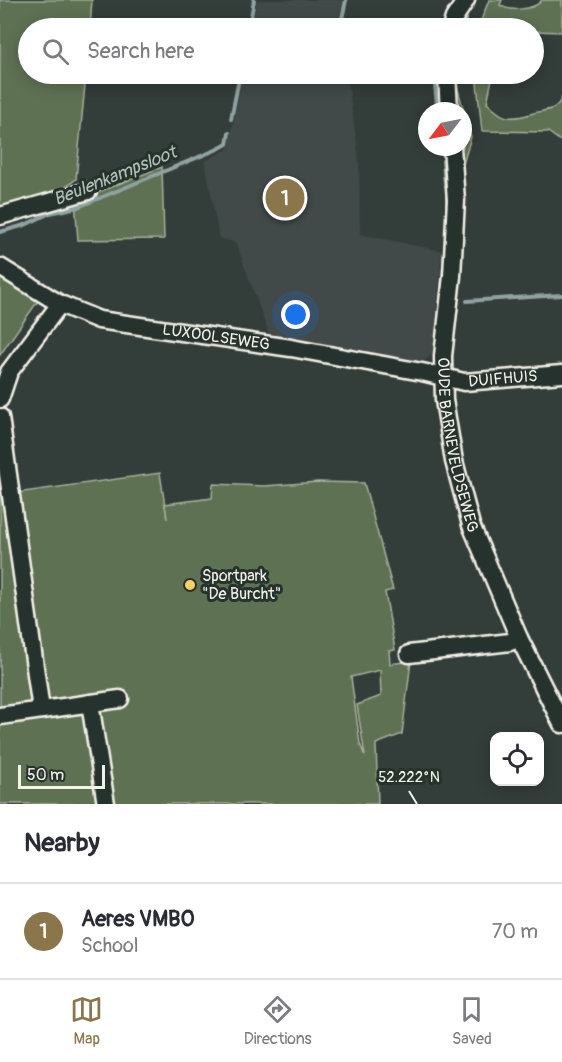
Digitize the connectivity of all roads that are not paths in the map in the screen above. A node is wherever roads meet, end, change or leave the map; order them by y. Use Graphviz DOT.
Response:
graph roads {
  1 [pos="459,2"];
  2 [pos="454,18"];
  3 [pos="448,84"];
  4 [pos="449,102"];
  5 [pos="453,156"];
  6 [pos="88,191"];
  7 [pos="0,216"];
  8 [pos="0,267"];
  9 [pos="60,304"];
  10 [pos="562,374"];
  11 [pos="443,377"];
  12 [pos="0,399"];
  13 [pos="0,417"];
  14 [pos="519,638"];
  15 [pos="409,654"];
  16 [pos="120,699"];
  17 [pos="90,703"];
  18 [pos="41,710"];
  19 [pos="0,716"];
  20 [pos="562,724"];
  21 [pos="106,804"];
  1 -- 2 [label="street"];
  3 -- 4 [label="street"];
  5 -- 11 [label="street, OUDE BARNEVELDSEWEG"];
  6 -- 7 [label="street"];
  8 -- 9 [label="street, LUXOOLSEWEG"];
  9 -- 11 [label="street, LUXOOLSEWEG"];
  9 -- 12 [label="street"];
  10 -- 11 [label="street, DUIFHUIS"];
  11 -- 14 [label="street, OUDE BARNEVELDSEWEG"];
  13 -- 18 [label="street"];
  14 -- 15 [label="street"];
  14 -- 20 [label="street, OUDE BARNEVELDSEWEG"];
  16 -- 17 [label="street"];
  17 -- 18 [label="street"];
  17 -- 21 [label="street"];
  18 -- 19 [label="street"];
}
